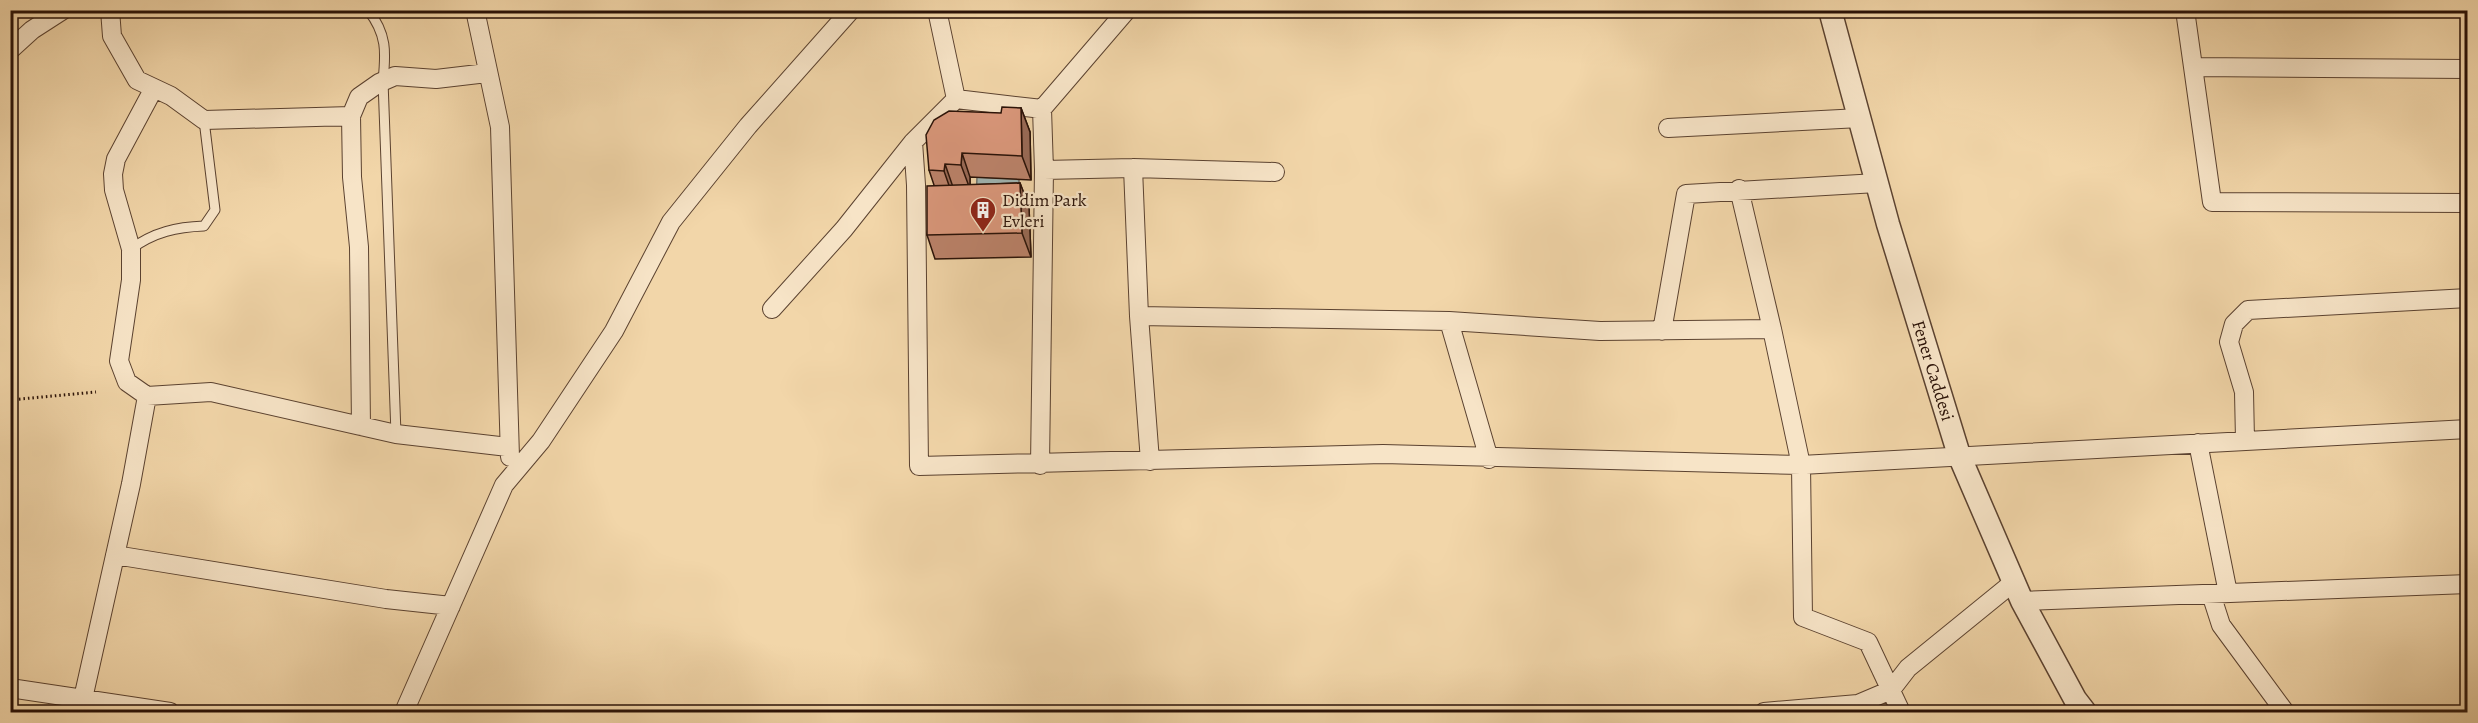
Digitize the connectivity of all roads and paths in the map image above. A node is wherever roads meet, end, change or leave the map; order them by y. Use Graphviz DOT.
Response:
graph roads {
  1 [pos="63,10"];
  2 [pos="110,10"];
  3 [pos="368,10"];
  4 [pos="475,10"];
  5 [pos="851,10"];
  6 [pos="937,10"];
  7 [pos="1127,10"];
  8 [pos="1830,10"];
  9 [pos="2185,10"];
  10 [pos="10,50"];
  11 [pos="2194,67"];
  12 [pos="2468,69"];
  13 [pos="487,73"];
  14 [pos="383,81"];
  15 [pos="154,88"];
  16 [pos="956,99"];
  17 [pos="1042,109"];
  18 [pos="351,116"];
  19 [pos="1860,118"];
  20 [pos="204,120"];
  21 [pos="1668,128"];
  22 [pos="913,142"];
  23 [pos="1133,168"];
  24 [pos="1044,170"];
  25 [pos="1275,172"];
  26 [pos="1877,183"];
  27 [pos="1739,189"];
  28 [pos="2468,203"];
  29 [pos="131,249"];
  30 [pos="2468,298"];
  31 [pos="772,309"];
  32 [pos="1139,316"];
  33 [pos="1449,321"];
  34 [pos="1772,329"];
  35 [pos="1662,332"];
  36 [pos="96,392"];
  37 [pos="147,396"];
  38 [pos="10,400"];
  39 [pos="361,426"];
  40 [pos="2468,429"];
  41 [pos="396,434"];
  42 [pos="2245,440"];
  43 [pos="2198,442"];
  44 [pos="508,447"];
  45 [pos="1959,455"];
  46 [pos="1489,459"];
  47 [pos="1150,461"];
  48 [pos="1040,465"];
  49 [pos="1801,465"];
  50 [pos="513,474"];
  51 [pos="115,555"];
  52 [pos="2468,584"];
  53 [pos="2018,591"];
  54 [pos="2220,593"];
  55 [pos="451,606"];
  56 [pos="10,688"];
  57 [pos="1891,690"];
  58 [pos="81,706"];
  59 [pos="170,712"];
  60 [pos="406,712"];
  61 [pos="1764,712"];
  62 [pos="1901,712"];
  63 [pos="2085,712"];
  64 [pos="2285,712"];
  1 -- 10 [label="street"];
  2 -- 15 [label="street"];
  3 -- 14 [label="lane"];
  4 -- 13 [label="street"];
  5 -- 50 [label="street"];
  6 -- 16 [label="street"];
  7 -- 17 [label="street"];
  8 -- 19 [label="street, Fener Caddesi"];
  9 -- 11 [label="street"];
  11 -- 12 [label="street"];
  11 -- 28 [label="street"];
  13 -- 14 [label="street"];
  13 -- 44 [label="street"];
  14 -- 18 [label="street"];
  14 -- 41 [label="lane"];
  15 -- 20 [label="street"];
  15 -- 29 [label="street"];
  16 -- 17 [label="street"];
  16 -- 22 [label="street"];
  17 -- 24 [label="street"];
  18 -- 20 [label="street"];
  18 -- 39 [label="street"];
  19 -- 21 [label="street"];
  19 -- 26 [label="street, Fener Caddesi"];
  20 -- 29 [label="lane"];
  22 -- 31 [label="street"];
  22 -- 48 [label="street"];
  23 -- 24 [label="street"];
  23 -- 25 [label="street"];
  23 -- 32 [label="street"];
  24 -- 48 [label="street"];
  26 -- 27 [label="street"];
  26 -- 45 [label="street, Fener Caddesi"];
  27 -- 34 [label="street"];
  27 -- 35 [label="street"];
  29 -- 37 [label="street"];
  30 -- 42 [label="street"];
  32 -- 33 [label="street"];
  32 -- 47 [label="street"];
  33 -- 35 [label="street"];
  33 -- 46 [label="street"];
  34 -- 35 [label="street"];
  34 -- 49 [label="street"];
  36 -- 38 [label="path"];
  37 -- 39 [label="street"];
  37 -- 51 [label="street"];
  39 -- 41 [label="street"];
  40 -- 42 [label="street"];
  41 -- 44 [label="street"];
  42 -- 43 [label="street"];
  43 -- 45 [label="street"];
  43 -- 54 [label="street"];
  44 -- 50 [label="street"];
  45 -- 49 [label="street"];
  45 -- 53 [label="street, Fener Caddesi"];
  46 -- 47 [label="street"];
  46 -- 49 [label="street"];
  47 -- 48 [label="street"];
  49 -- 57 [label="street"];
  50 -- 55 [label="street"];
  51 -- 55 [label="street"];
  51 -- 58 [label="street"];
  52 -- 54 [label="street"];
  53 -- 54 [label="street"];
  53 -- 57 [label="street"];
  53 -- 63 [label="street, Fener Caddesi"];
  54 -- 64 [label="street"];
  55 -- 60 [label="street"];
  56 -- 58 [label="street"];
  57 -- 61 [label="street"];
  57 -- 62 [label="street"];
  58 -- 59 [label="street"];
}
